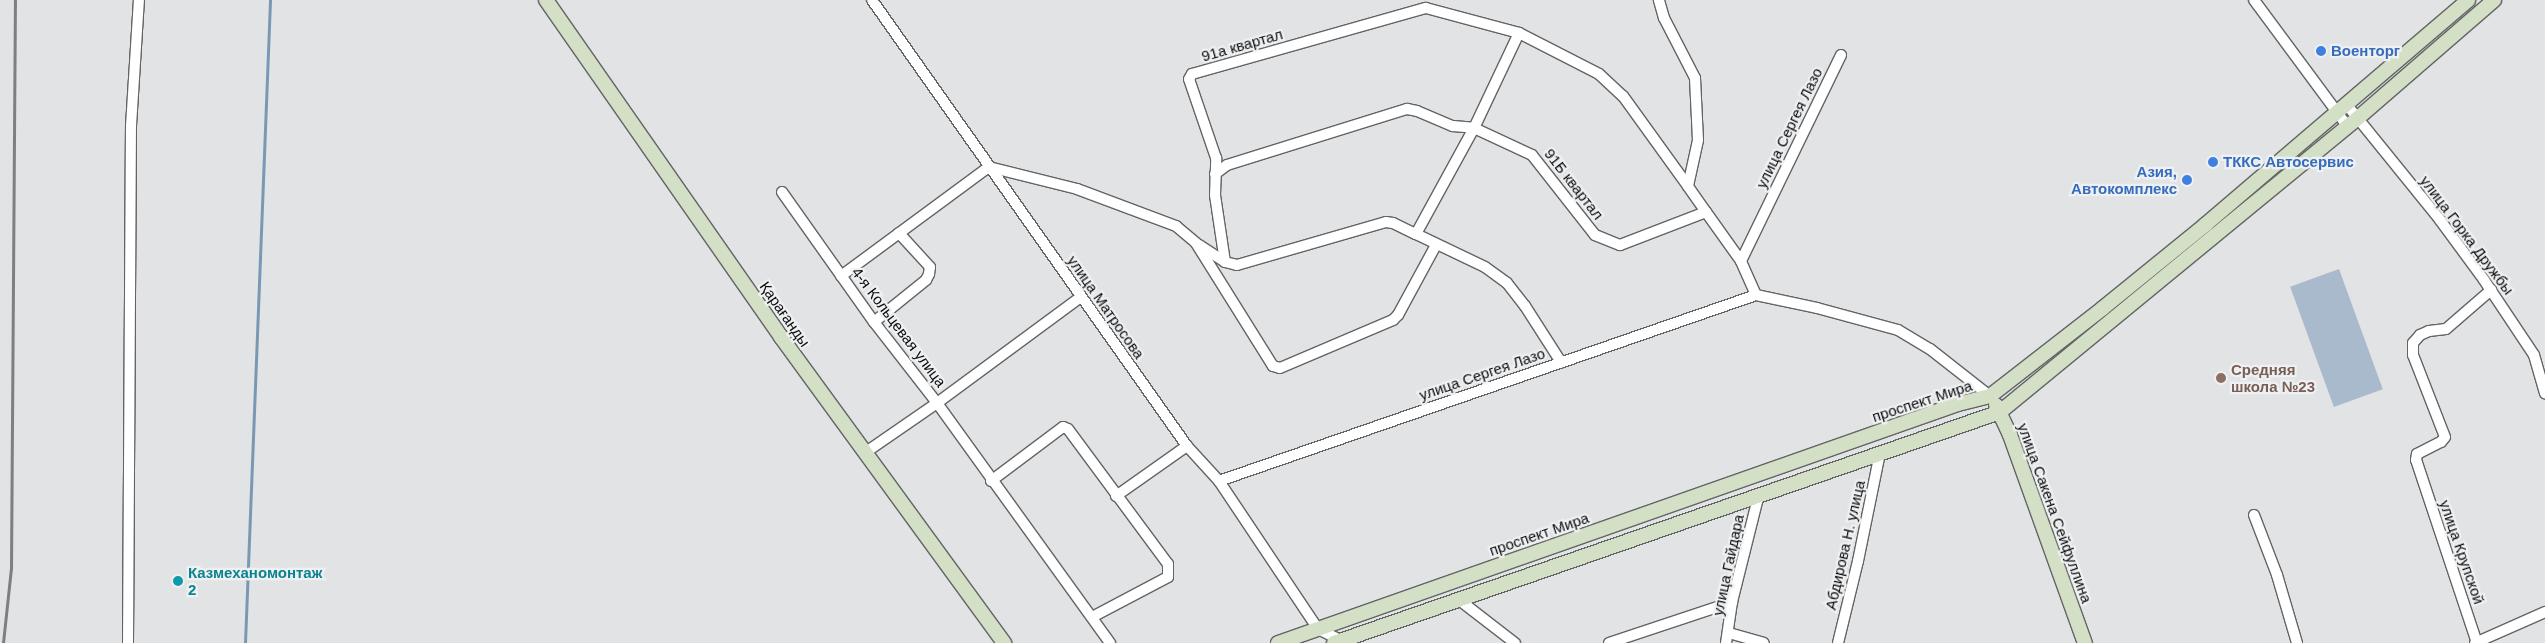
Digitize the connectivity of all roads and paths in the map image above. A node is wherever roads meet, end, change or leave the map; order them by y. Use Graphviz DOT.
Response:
graph roads {
  1 [pos="139,0"];
  2 [pos="546,0"];
  3 [pos="872,0"];
  4 [pos="1659,0"];
  5 [pos="2254,0"];
  6 [pos="2468,0"];
  7 [pos="2494,0"];
  8 [pos="1519,33"];
  9 [pos="1841,55"];
  10 [pos="2342,109"];
  11 [pos="2353,122"];
  12 [pos="1474,128"];
  13 [pos="989,167"];
  14 [pos="1215,174"];
  15 [pos="1688,186"];
  16 [pos="782,192"];
  17 [pos="1706,212"];
  18 [pos="899,233"];
  19 [pos="1416,234"];
  20 [pos="1196,243"];
  21 [pos="1436,245"];
  22 [pos="1741,261"];
  23 [pos="1225,262"];
  24 [pos="841,276"];
  25 [pos="2490,290"];
  26 [pos="1756,295"];
  27 [pos="1081,297"];
  28 [pos="874,322"];
  29 [pos="1561,362"];
  30 [pos="2545,392"];
  31 [pos="1990,396"];
  32 [pos="937,403"];
  33 [pos="2000,412"];
  34 [pos="1187,446"];
  35 [pos="866,452"];
  36 [pos="1880,453"];
  37 [pos="991,480"];
  38 [pos="1219,481"];
  39 [pos="1759,494"];
  40 [pos="1116,496"];
  41 [pos="2254,516"];
  42 [pos="1458,599"];
  43 [pos="1732,602"];
  44 [pos="2545,612"];
  45 [pos="1092,617"];
  46 [pos="1318,629"];
  47 [pos="1727,638"];
  48 [pos="1340,642"];
  49 [pos="128,643"];
  50 [pos="1004,643"];
  51 [pos="1110,643"];
  52 [pos="1278,643"];
  53 [pos="1514,643"];
  54 [pos="1609,643"];
  55 [pos="1764,643"];
  56 [pos="1838,643"];
  57 [pos="2085,643"];
  58 [pos="2297,643"];
  59 [pos="2476,643"];
  1 -- 49 [label="street"];
  2 -- 35 [label="main road, Қарағанды"];
  3 -- 13 [label="street, улица Матросова"];
  4 -- 15 [label="street"];
  5 -- 10 [label="street, улица Горка Дружбы"];
  6 -- 10 [label="main road, проспект Мира"];
  7 -- 11 [label="main road"];
  8 -- 12 [label="street"];
  8 -- 14 [label="street, 91а квартал"];
  8 -- 15 [label="street"];
  9 -- 22 [label="street, улица Сергея Лазо"];
  10 -- 11 [label="street, улица Горка Дружбы"];
  10 -- 31 [label="main road, проспект Мира"];
  11 -- 25 [label="street, улица Горка Дружбы"];
  11 -- 33 [label="main road"];
  12 -- 14 [label="street"];
  12 -- 17 [label="street, 91Б квартал"];
  12 -- 19 [label="street"];
  13 -- 18 [label="street"];
  13 -- 20 [label="street"];
  13 -- 27 [label="street, улица Матросова"];
  14 -- 23 [label="street, 91а квартал"];
  15 -- 17 [label="street"];
  16 -- 24 [label="street, 4-я Кольцевая улица"];
  17 -- 22 [label="street"];
  18 -- 24 [label="street"];
  18 -- 28 [label="street"];
  19 -- 21 [label="street"];
  19 -- 23 [label="street"];
  20 -- 21 [label="street"];
  20 -- 23 [label="street"];
  21 -- 29 [label="street"];
  22 -- 26 [label="street"];
  24 -- 28 [label="street, 4-я Кольцевая улица"];
  25 -- 30 [label="street, улица Горка Дружбы"];
  25 -- 59 [label="street, улица Крупской"];
  26 -- 29 [label="street, улица Сергея Лазо"];
  26 -- 31 [label="street"];
  27 -- 32 [label="street"];
  27 -- 34 [label="street, улица Матросова"];
  28 -- 32 [label="street, 4-я Кольцевая улица"];
  29 -- 38 [label="street, улица Сергея Лазо"];
  31 -- 33 [label="main road, улица Сакена Сейфуллина"];
  31 -- 46 [label="main road, проспект Мира"];
  32 -- 35 [label="street"];
  32 -- 37 [label="street, 4-я Кольцевая улица"];
  33 -- 36 [label="main road"];
  33 -- 57 [label="main road, улица Сакена Сейфуллина"];
  34 -- 38 [label="street, улица Матросова"];
  34 -- 40 [label="street"];
  35 -- 50 [label="main road, Қарағанды"];
  36 -- 39 [label="main road"];
  36 -- 56 [label="street, Абдирова Н. улица"];
  37 -- 40 [label="street"];
  37 -- 45 [label="street, 4-я Кольцевая улица"];
  38 -- 46 [label="street, улица Матросова"];
  39 -- 42 [label="main road"];
  39 -- 43 [label="street, улица Гайдара"];
  40 -- 45 [label="street"];
  41 -- 58 [label="street"];
  42 -- 48 [label="main road"];
  42 -- 53 [label="street"];
  43 -- 47 [label="street, улица Гайдара"];
  43 -- 54 [label="street"];
  44 -- 59 [label="street"];
  45 -- 51 [label="street, 4-я Кольцевая улица"];
  46 -- 48 [label="street"];
  46 -- 52 [label="main road, проспект Мира"];
  47 -- 55 [label="street"];
}
